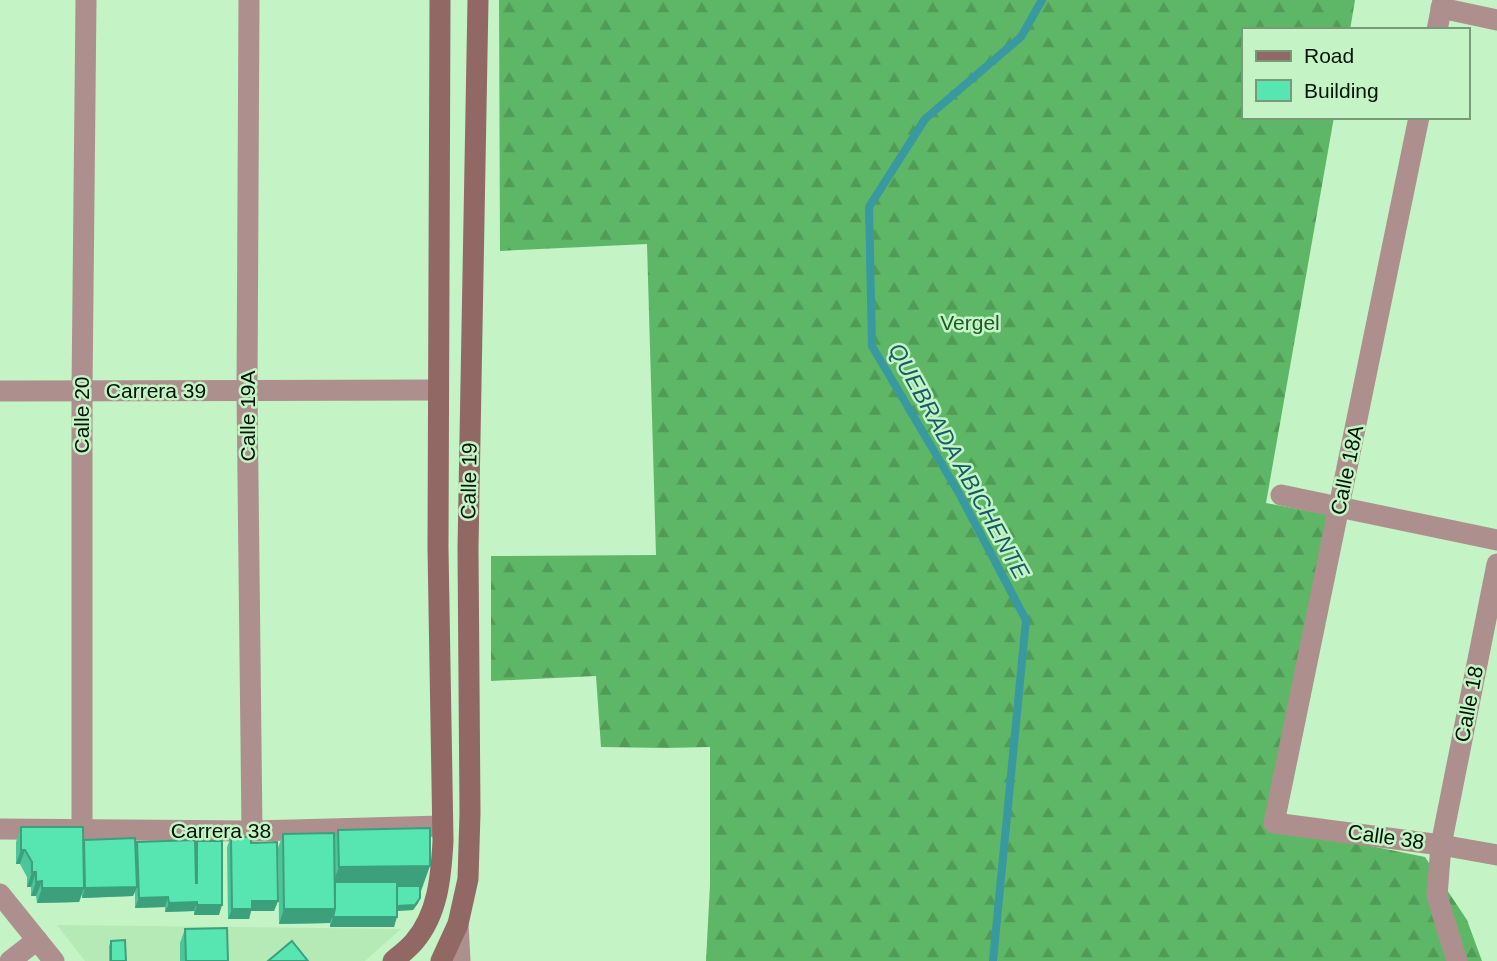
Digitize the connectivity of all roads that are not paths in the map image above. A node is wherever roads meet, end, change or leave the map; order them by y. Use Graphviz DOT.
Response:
graph roads {
  1 [pos="86,0"];
  2 [pos="249,0"];
  3 [pos="440,0"];
  4 [pos="478,0"];
  5 [pos="1442,4"];
  6 [pos="1497,20"];
  7 [pos="1437,28"];
  8 [pos="1419,119"];
  9 [pos="438,390"];
  10 [pos="0,391"];
  11 [pos="82,391"];
  12 [pos="247,391"];
  13 [pos="1281,495"];
  14 [pos="1339,507"];
  15 [pos="1497,540"];
  16 [pos="1497,564"];
  17 [pos="1274,823"];
  18 [pos="442,826"];
  19 [pos="0,830"];
  20 [pos="82,830"];
  21 [pos="252,831"];
  22 [pos="1441,845"];
  23 [pos="1497,855"];
  24 [pos="0,894"];
  25 [pos="458,924"];
  26 [pos="37,940"];
  27 [pos="10,961"];
  28 [pos="54,961"];
  29 [pos="393,961"];
  30 [pos="441,961"];
  31 [pos="460,961"];
  32 [pos="1457,961"];
  1 -- 11 [label="street, Calle 20"];
  2 -- 12 [label="street, Calle 19A"];
  3 -- 9 [label="main road, Calle 19"];
  4 -- 25 [label="main road, Calle 19"];
  5 -- 6 [label="street"];
  5 -- 7 [label="street"];
  8 -- 14 [label="street, Calle 18A"];
  9 -- 12 [label="street, Carrera 39"];
  9 -- 18 [label="main road, Calle 19"];
  10 -- 11 [label="street, Carrera 39"];
  11 -- 12 [label="street, Carrera 39"];
  11 -- 20 [label="street, Calle 20"];
  12 -- 21 [label="street, Calle 19A"];
  13 -- 14 [label="street"];
  14 -- 15 [label="street"];
  14 -- 17 [label="street, Calle 18A"];
  16 -- 22 [label="street, Calle 18"];
  17 -- 22 [label="street, Calle 38"];
  18 -- 21 [label="street, Carrera 38"];
  18 -- 29 [label="main road, Calle 19"];
  19 -- 20 [label="street, Carrera 38"];
  20 -- 21 [label="street, Carrera 38"];
  22 -- 23 [label="street, Calle 38"];
  22 -- 32 [label="street, Calle 18"];
  24 -- 26 [label="street"];
  25 -- 30 [label="main road"];
  25 -- 31 [label="street, Calle 19"];
  26 -- 27 [label="street"];
  26 -- 28 [label="street"];
}
